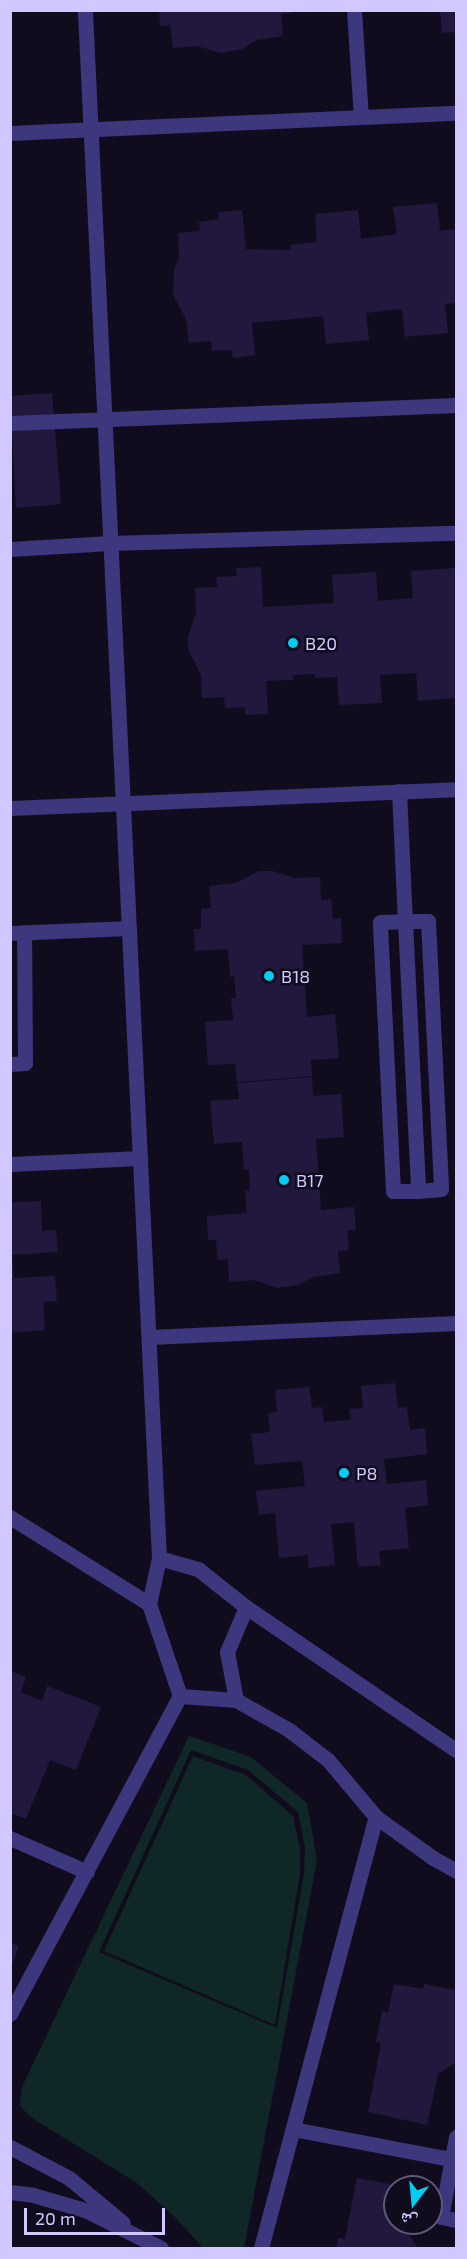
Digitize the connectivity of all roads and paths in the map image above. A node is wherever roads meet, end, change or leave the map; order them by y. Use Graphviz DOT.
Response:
graph roads {
  1 [pos="85,10"];
  2 [pos="354,10"];
  3 [pos="456,113"];
  4 [pos="362,117"];
  5 [pos="91,130"];
  6 [pos="10,134"];
  7 [pos="456,405"];
  8 [pos="105,419"];
  9 [pos="10,423"];
  10 [pos="456,533"];
  11 [pos="110,543"];
  12 [pos="10,549"];
  13 [pos="456,789"];
  14 [pos="399,791"];
  15 [pos="123,802"];
  16 [pos="10,808"];
  17 [pos="405,921"];
  18 [pos="129,927"];
  19 [pos="17,933"];
  20 [pos="10,1064"];
  21 [pos="140,1158"];
  22 [pos="10,1164"];
  23 [pos="418,1191"];
  24 [pos="456,1323"];
  25 [pos="149,1337"];
  26 [pos="10,1517"];
  27 [pos="159,1558"];
  28 [pos="149,1604"];
  29 [pos="246,1607"];
  30 [pos="180,1696"];
  31 [pos="236,1700"];
  32 [pos="456,1750"];
  33 [pos="376,1817"];
  34 [pos="10,1838"];
  35 [pos="456,1871"];
  36 [pos="87,1872"];
  37 [pos="10,2014"];
  38 [pos="293,2129"];
  39 [pos="456,2137"];
  40 [pos="10,2147"];
  41 [pos="454,2160"];
  42 [pos="10,2192"];
  43 [pos="456,2220"];
  44 [pos="134,2233"];
  45 [pos="161,2248"];
  46 [pos="261,2248"];
  1 -- 5 [label="street"];
  2 -- 4 [label="street"];
  3 -- 4 [label="street"];
  4 -- 5 [label="street"];
  5 -- 6 [label="street"];
  5 -- 8 [label="street"];
  7 -- 8 [label="street"];
  8 -- 9 [label="street"];
  8 -- 11 [label="street"];
  10 -- 11 [label="street"];
  11 -- 12 [label="street"];
  11 -- 15 [label="street"];
  13 -- 14 [label="street"];
  14 -- 15 [label="street"];
  14 -- 17 [label="street"];
  15 -- 16 [label="street"];
  15 -- 18 [label="street"];
  17 -- 23 [label="street"];
  17 -- 23 [label="street"];
  17 -- 23 [label="street"];
  18 -- 19 [label="street"];
  18 -- 21 [label="street"];
  19 -- 20 [label="street"];
  21 -- 22 [label="street"];
  21 -- 25 [label="street"];
  24 -- 25 [label="street"];
  25 -- 27 [label="street"];
  26 -- 28 [label="street"];
  27 -- 28 [label="street"];
  27 -- 29 [label="street"];
  28 -- 30 [label="street"];
  29 -- 31 [label="street"];
  29 -- 32 [label="street"];
  30 -- 31 [label="street"];
  30 -- 36 [label="street"];
  31 -- 33 [label="street"];
  33 -- 35 [label="street"];
  33 -- 38 [label="street"];
  34 -- 36 [label="street"];
  36 -- 37 [label="street"];
  38 -- 41 [label="street"];
  38 -- 46 [label="street"];
  39 -- 41 [label="street"];
  40 -- 44 [label="street"];
  41 -- 43 [label="street"];
  42 -- 44 [label="street"];
  44 -- 45 [label="street"];
}
